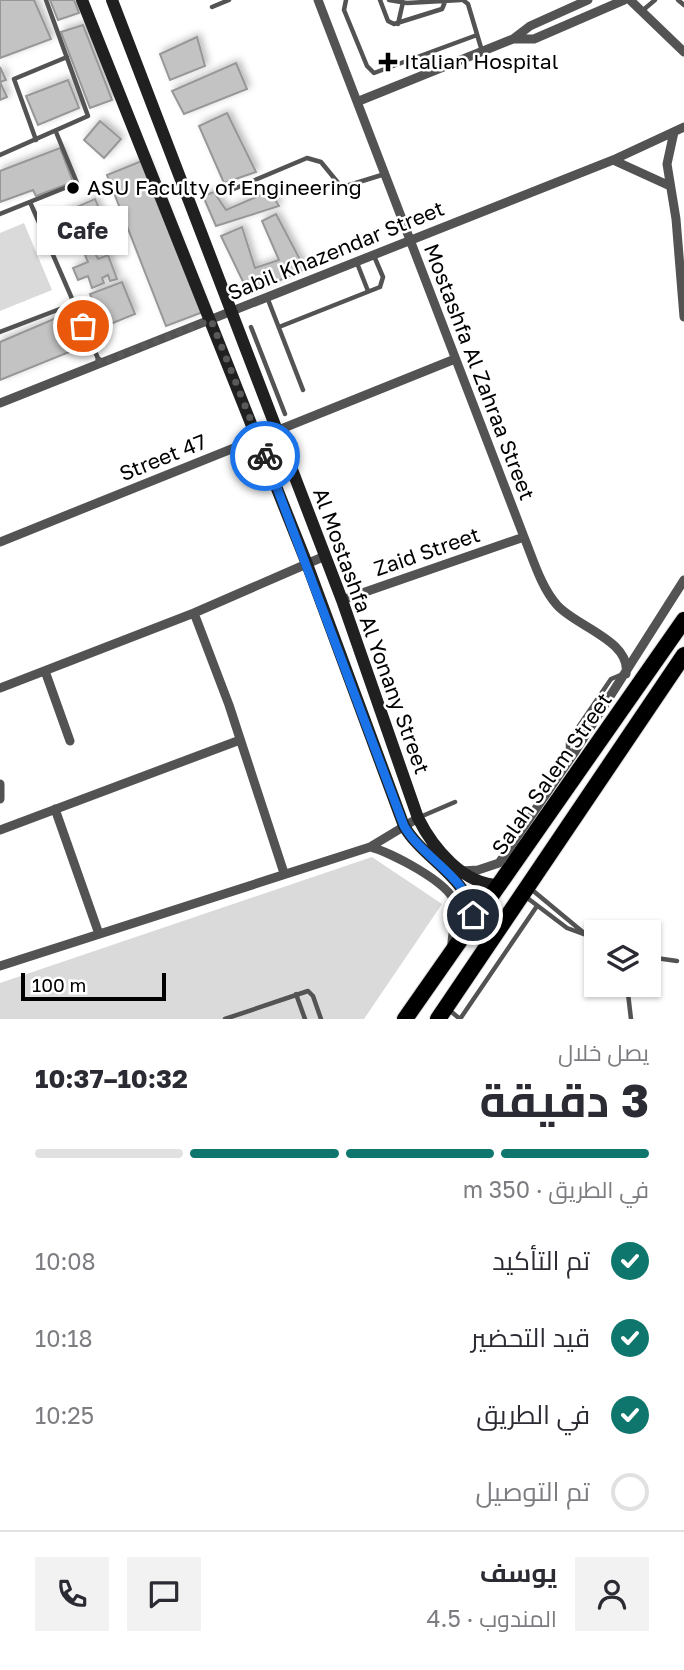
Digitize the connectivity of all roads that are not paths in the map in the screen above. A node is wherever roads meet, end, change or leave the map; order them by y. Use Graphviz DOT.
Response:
graph roads {
  1 [pos="46,0"];
  2 [pos="82,0"];
  3 [pos="112,0"];
  4 [pos="229,0"];
  5 [pos="318,0"];
  6 [pos="346,0"];
  7 [pos="380,0"];
  8 [pos="389,0"];
  9 [pos="462,0"];
  10 [pos="588,0"];
  11 [pos="624,0"];
  12 [pos="630,0"];
  13 [pos="654,0"];
  14 [pos="678,0"];
  15 [pos="403,2"];
  16 [pos="445,2"];
  17 [pos="684,5"];
  18 [pos="212,7"];
  19 [pos="642,11"];
  20 [pos="398,24"];
  21 [pos="477,35"];
  22 [pos="513,39"];
  23 [pos="482,51"];
  24 [pos="684,52"];
  25 [pos="67,57"];
  26 [pos="359,101"];
  27 [pos="684,127"];
  28 [pos="56,132"];
  29 [pos="674,132"];
  30 [pos="36,140"];
  31 [pos="0,155"];
  32 [pos="613,160"];
  33 [pos="386,174"];
  34 [pos="670,186"];
  35 [pos="229,191"];
  36 [pos="30,202"];
  37 [pos="0,214"];
  38 [pos="411,240"];
  39 [pos="374,255"];
  40 [pos="356,262"];
  41 [pos="683,277"];
  42 [pos="368,291"];
  43 [pos="267,297"];
  44 [pos="73,304"];
  45 [pos="231,312"];
  46 [pos="684,317"];
  47 [pos="211,320"];
  48 [pos="251,327"];
  49 [pos="279,327"];
  50 [pos="0,332"];
  51 [pos="455,359"];
  52 [pos="100,363"];
  53 [pos="262,373"];
  54 [pos="303,390"];
  55 [pos="0,403"];
  56 [pos="285,414"];
  57 [pos="277,431"];
  58 [pos="258,439"];
  59 [pos="524,537"];
  60 [pos="0,542"];
  61 [pos="325,556"];
  62 [pos="307,564"];
  63 [pos="684,580"];
  64 [pos="342,600"];
  65 [pos="194,613"];
  66 [pos="684,620"];
  67 [pos="647,638"];
  68 [pos="618,648"];
  69 [pos="684,655"];
  70 [pos="45,671"];
  71 [pos="626,674"];
  72 [pos="0,688"];
  73 [pos="240,740"];
  74 [pos="70,741"];
  75 [pos="0,784"];
  76 [pos="0,799"];
  77 [pos="455,802"];
  78 [pos="55,809"];
  79 [pos="418,818"];
  80 [pos="404,826"];
  81 [pos="0,830"];
  82 [pos="370,847"];
  83 [pos="462,871"];
  84 [pos="284,873"];
  85 [pos="500,885"];
  86 [pos="521,895"];
  87 [pos="537,905"];
  88 [pos="530,917"];
  89 [pos="473,925"];
  90 [pos="99,934"];
  91 [pos="584,934"];
  92 [pos="453,953"];
  93 [pos="661,959"];
  94 [pos="677,961"];
  95 [pos="0,966"];
  96 [pos="296,994"];
  97 [pos="628,997"];
  98 [pos="442,1013"];
  99 [pos="225,1019"];
  100 [pos="305,1019"];
  101 [pos="321,1019"];
  102 [pos="405,1019"];
  103 [pos="631,1019"];
  1 -- 25 [label="lane"];
  2 -- 47 [label="street, Al Mostashfa Al Yonany Street"];
  3 -- 45 [label="street, Al Mostashfa Al Yonany Street"];
  4 -- 18 [label="lane"];
  5 -- 26 [label="street, Mostashfa Al Zahraa Street"];
  6 -- 21 [label="lane"];
  7 -- 20 [label="lane"];
  8 -- 15 [label="lane"];
  9 -- 16 [label="lane"];
  9 -- 21 [label="lane"];
  10 -- 22 [label="street"];
  11 -- 22 [label="street"];
  12 -- 19 [label="street"];
  13 -- 19 [label="lane"];
  14 -- 17 [label="lane"];
  15 -- 16 [label="lane"];
  15 -- 20 [label="lane"];
  16 -- 20 [label="lane"];
  19 -- 24 [label="street"];
  21 -- 23 [label="lane"];
  22 -- 23 [label="street"];
  23 -- 26 [label="street"];
  25 -- 28 [label="lane"];
  25 -- 30 [label="lane"];
  26 -- 33 [label="street, Mostashfa Al Zahraa Street"];
  27 -- 29 [label="street, Sabil Khazendar Street"];
  28 -- 30 [label="lane"];
  28 -- 36 [label="lane"];
  29 -- 32 [label="street, Sabil Khazendar Street"];
  29 -- 34 [label="street"];
  30 -- 31 [label="lane"];
  32 -- 34 [label="street"];
  32 -- 38 [label="street, Sabil Khazendar Street"];
  33 -- 35 [label="lane"];
  33 -- 38 [label="street, Mostashfa Al Zahraa Street"];
  34 -- 41 [label="street"];
  36 -- 37 [label="lane"];
  36 -- 44 [label="lane"];
  38 -- 39 [label="street, Sabil Khazendar Street"];
  38 -- 51 [label="street, Mostashfa Al Zahraa Street"];
  39 -- 40 [label="street, Sabil Khazendar Street"];
  39 -- 42 [label="lane"];
  40 -- 42 [label="lane"];
  40 -- 43 [label="street, Sabil Khazendar Street"];
  41 -- 46 [label="street"];
  42 -- 49 [label="lane"];
  43 -- 45 [label="street, Sabil Khazendar Street"];
  43 -- 49 [label="lane"];
  44 -- 50 [label="lane"];
  44 -- 52 [label="lane"];
  45 -- 47 [label="street, Sabil Khazendar Street"];
  45 -- 53 [label="street, Al Mostashfa Al Yonany Street"];
  47 -- 52 [label="street, Sabil Khazendar Street"];
  47 -- 58 [label="street, Al Mostashfa Al Yonany Street"];
  48 -- 53 [label="lane"];
  49 -- 54 [label="lane"];
  51 -- 57 [label="street, Street 47"];
  51 -- 59 [label="street, Mostashfa Al Zahraa Street"];
  52 -- 55 [label="street, Sabil Khazendar Street"];
  53 -- 56 [label="lane"];
  53 -- 57 [label="street, Al Mostashfa Al Yonany Street"];
  57 -- 58 [label="street, Street 47"];
  57 -- 61 [label="street, Al Mostashfa Al Yonany Street"];
  58 -- 60 [label="street, Street 47"];
  58 -- 62 [label="street, Al Mostashfa Al Yonany Street"];
  59 -- 64 [label="street, Zaid Street"];
  59 -- 68 [label="street, Mostashfa Al Zahraa Street"];
  61 -- 62 [label="street"];
  61 -- 64 [label="street, Al Mostashfa Al Yonany Street"];
  62 -- 65 [label="street"];
  62 -- 80 [label="street, Al Mostashfa Al Yonany Street"];
  63 -- 67 [label="street"];
  64 -- 79 [label="street, Al Mostashfa Al Yonany Street"];
  65 -- 70 [label="street"];
  65 -- 73 [label="street"];
  66 -- 85 [label="highway, Salah Salem Street"];
  67 -- 68 [label="street"];
  67 -- 71 [label="street"];
  68 -- 71 [label="street"];
  69 -- 86 [label="highway, Salah Salem Street"];
  70 -- 72 [label="street"];
  70 -- 74 [label="street"];
  71 -- 83 [label="street"];
  73 -- 78 [label="street"];
  73 -- 84 [label="street"];
  75 -- 76 [label="street"];
  77 -- 79 [label="lane"];
  78 -- 81 [label="street"];
  78 -- 90 [label="street"];
  79 -- 80 [label="street"];
  79 -- 83 [label="street, Al Mostashfa Al Yonany Street"];
  80 -- 82 [label="street"];
  80 -- 89 [label="street, Al Mostashfa Al Yonany Street"];
  82 -- 84 [label="street"];
  82 -- 92 [label="street"];
  83 -- 85 [label="street, Al Mostashfa Al Yonany Street"];
  84 -- 90 [label="street"];
  85 -- 89 [label="highway, Salah Salem Street"];
  86 -- 87 [label="lane"];
  86 -- 88 [label="lane"];
  86 -- 91 [label="lane"];
  86 -- 98 [label="highway, Salah Salem Street"];
  87 -- 88 [label="lane"];
  87 -- 91 [label="lane"];
  88 -- 98 [label="lane"];
  89 -- 92 [label="highway, Salah Salem Street"];
  90 -- 95 [label="street"];
  92 -- 102 [label="highway, Salah Salem Street"];
  93 -- 94 [label="lane"];
  96 -- 99 [label="lane"];
  96 -- 100 [label="lane"];
  96 -- 101 [label="lane"];
  97 -- 103 [label="lane"];
}
